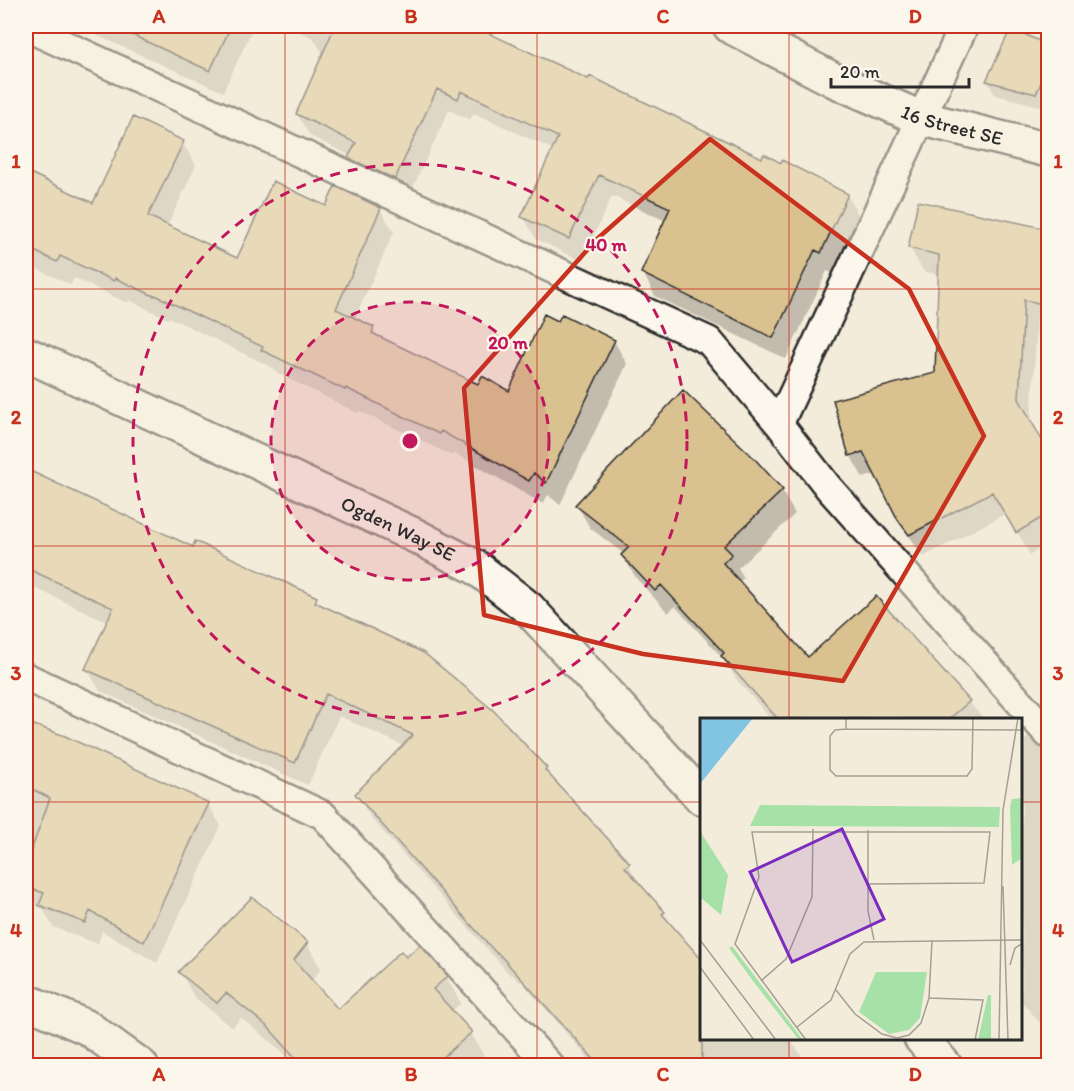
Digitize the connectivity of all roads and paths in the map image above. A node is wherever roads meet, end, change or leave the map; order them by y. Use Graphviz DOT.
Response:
graph roads {
  1 [pos="730,26"];
  2 [pos="964,26"];
  3 [pos="26,27"];
  4 [pos="920,118"];
  5 [pos="1048,150"];
  6 [pos="26,354"];
  7 [pos="778,424"];
  8 [pos="26,677"];
  9 [pos="1048,734"];
  10 [pos="700,796"];
  11 [pos="26,1000"];
  12 [pos="923,1040"];
  13 [pos="141,1065"];
  14 [pos="550,1065"];
  15 [pos="945,1065"];
  1 -- 4 [label="street, 16 Street SE"];
  2 -- 4 [label="lane"];
  3 -- 7 [label="lane"];
  4 -- 5 [label="street, 16 Street SE"];
  4 -- 7 [label="lane"];
  6 -- 10 [label="street, Ogden Way SE"];
  7 -- 9 [label="lane"];
  8 -- 14 [label="lane"];
  11 -- 13 [label="street"];
  12 -- 15 [label="street"];
}
